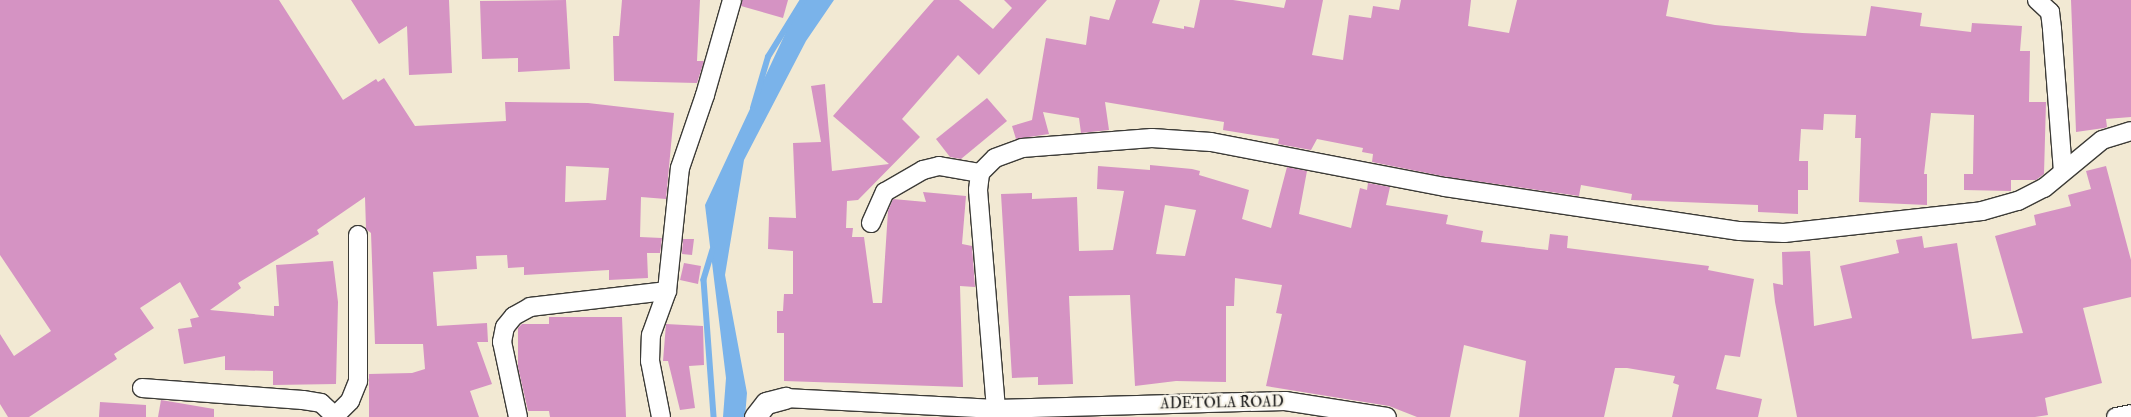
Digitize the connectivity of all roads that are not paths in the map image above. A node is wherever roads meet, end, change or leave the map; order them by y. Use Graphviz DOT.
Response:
graph roads {
  1 [pos="732,0"];
  2 [pos="2037,0"];
  3 [pos="2131,131"];
  4 [pos="2063,171"];
  5 [pos="980,173"];
  6 [pos="871,223"];
  7 [pos="358,234"];
  8 [pos="667,291"];
  9 [pos="142,388"];
  10 [pos="785,398"];
  11 [pos="996,409"];
  12 [pos="2131,414"];
  13 [pos="336,416"];
  14 [pos="518,417"];
  15 [pos="661,417"];
  16 [pos="755,417"];
  17 [pos="1387,417"];
  18 [pos="2116,417"];
  1 -- 8 [label="street"];
  2 -- 4 [label="street"];
  3 -- 4 [label="street"];
  4 -- 5 [label="street"];
  5 -- 6 [label="street"];
  5 -- 11 [label="street"];
  7 -- 13 [label="street"];
  8 -- 14 [label="street"];
  8 -- 15 [label="street"];
  9 -- 13 [label="street"];
  10 -- 11 [label="street, ADETOLA ROAD"];
  10 -- 16 [label="street"];
  11 -- 17 [label="street, ADETOLA ROAD"];
  12 -- 18 [label="street"];
}
